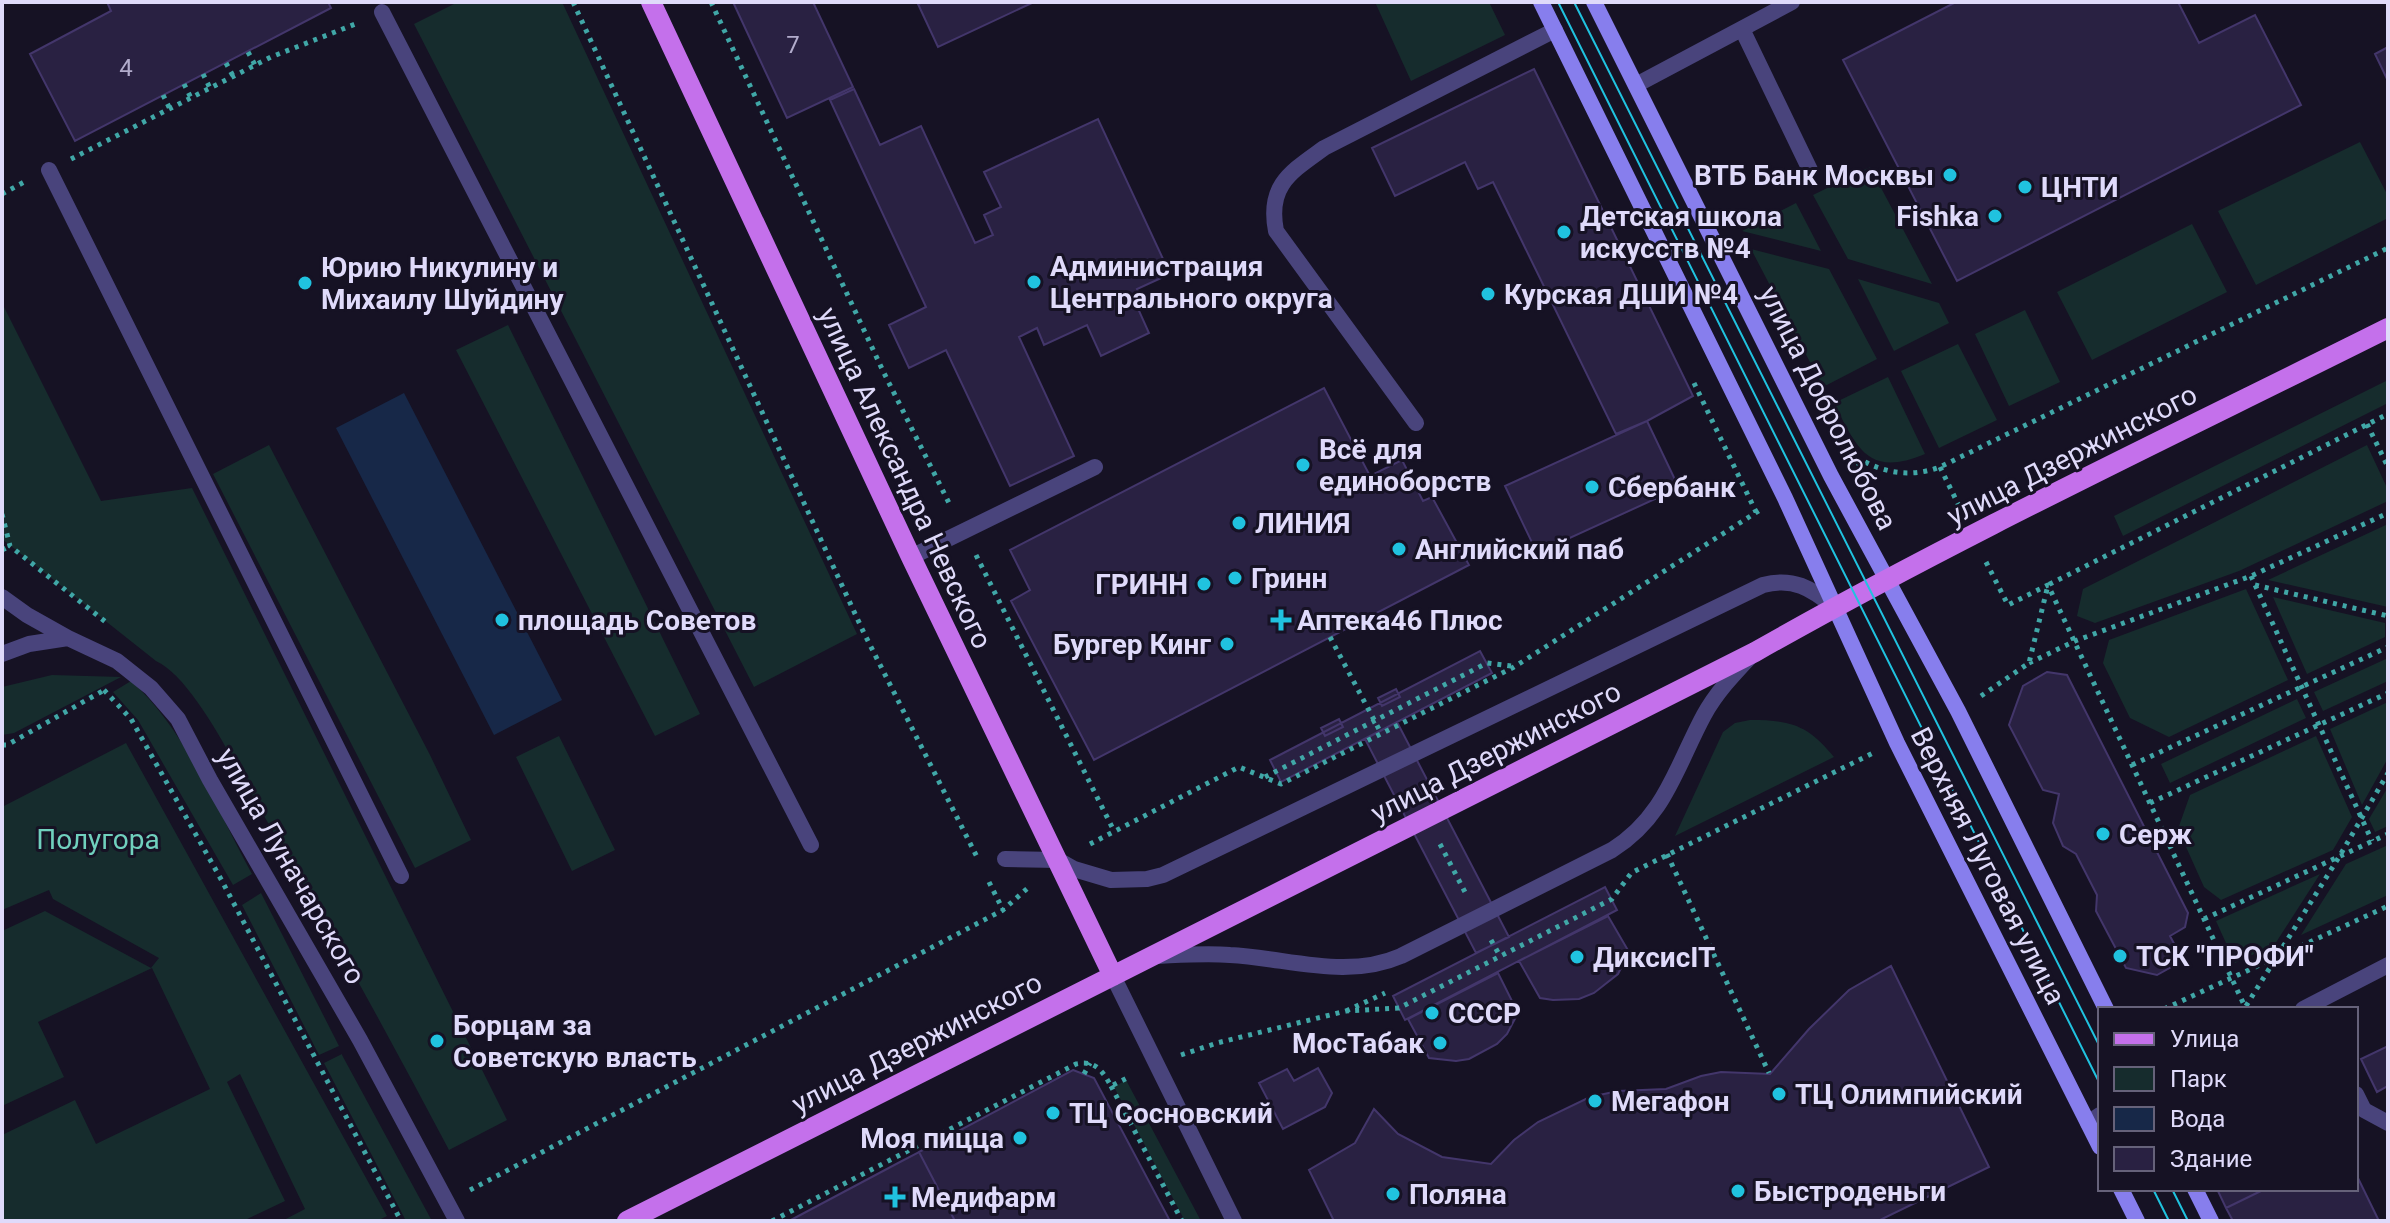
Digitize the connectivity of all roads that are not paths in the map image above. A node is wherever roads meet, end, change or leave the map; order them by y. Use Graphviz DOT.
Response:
graph roads {
  1 [pos="651,2"];
  2 [pos="1541,2"];
  3 [pos="1594,2"];
  4 [pos="1792,2"];
  5 [pos="382,12"];
  6 [pos="1742,29"];
  7 [pos="1555,30"];
  8 [pos="1636,85"];
  9 [pos="49,170"];
  10 [pos="1810,170"];
  11 [pos="2388,328"];
  12 [pos="1416,423"];
  13 [pos="1095,467"];
  14 [pos="911,557"];
  15 [pos="1887,580"];
  16 [pos="2,597"];
  17 [pos="1834,607"];
  18 [pos="68,638"];
  19 [pos="1755,652"];
  20 [pos="2,654"];
  21 [pos="811,845"];
  22 [pos="1005,859"];
  23 [pos="1058,860"];
  24 [pos="401,876"];
  25 [pos="1154,956"];
  26 [pos="2388,965"];
  27 [pos="1113,976"];
  28 [pos="2105,1007"];
  29 [pos="2311,1007"];
  30 [pos="2358,1098"];
  31 [pos="2094,1119"];
  32 [pos="2388,1123"];
  33 [pos="2122,1191"];
  34 [pos="2196,1191"];
  35 [pos="454,1214"];
  36 [pos="627,1221"];
  37 [pos="1234,1221"];
  38 [pos="2137,1221"];
  39 [pos="2211,1221"];
  1 -- 14 [label="main road, улица Александра Невского"];
  2 -- 7 [label="main road"];
  3 -- 8 [label="main road, улица Добролюбова"];
  4 -- 6 [label="street"];
  5 -- 21 [label="street"];
  6 -- 8 [label="street"];
  6 -- 10 [label="street"];
  7 -- 12 [label="street"];
  7 -- 17 [label="main road"];
  8 -- 15 [label="main road, улица Добролюбова"];
  9 -- 24 [label="street"];
  11 -- 15 [label="main road, улица Дзержинского"];
  13 -- 14 [label="street"];
  14 -- 23 [label="main road, улица Александра Невского"];
  15 -- 17 [label="main road, улица Дзержинского"];
  15 -- 28 [label="main road, Верхняя Луговая улица"];
  16 -- 18 [label="street, улица Луначарского"];
  17 -- 19 [label="main road, улица Дзержинского"];
  17 -- 23 [label="street"];
  17 -- 31 [label="main road, Верхняя Луговая улица"];
  18 -- 20 [label="street"];
  18 -- 35 [label="street, улица Луначарского"];
  19 -- 25 [label="main road, улица Дзержинского"];
  19 -- 25 [label="street"];
  22 -- 23 [label="street"];
  23 -- 27 [label="main road, улица Александра Невского"];
  25 -- 27 [label="main road, улица Дзержинского"];
  26 -- 29 [label="street"];
  27 -- 36 [label="main road, улица Дзержинского"];
  27 -- 37 [label="street"];
  30 -- 32 [label="street"];
  33 -- 38 [label="main road"];
  34 -- 39 [label="main road"];
}
